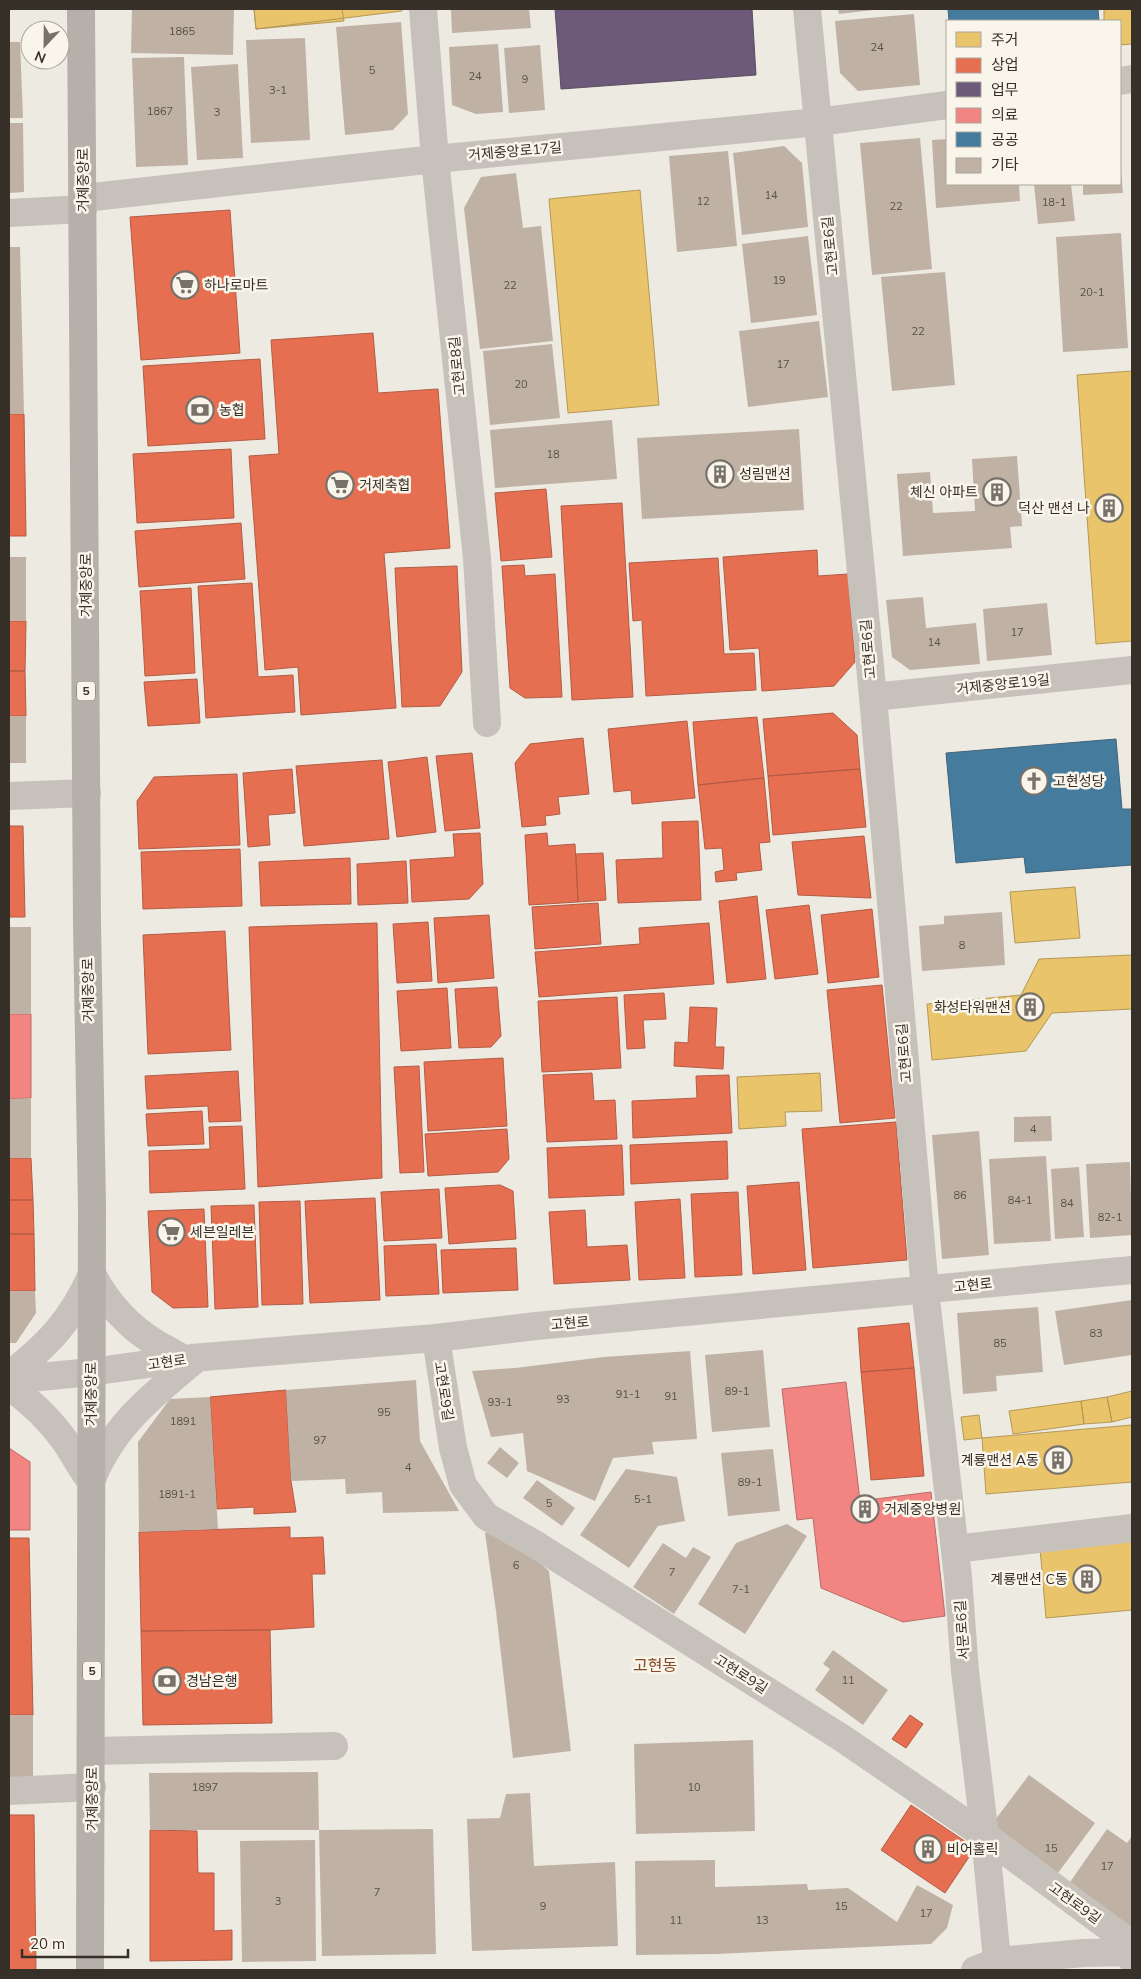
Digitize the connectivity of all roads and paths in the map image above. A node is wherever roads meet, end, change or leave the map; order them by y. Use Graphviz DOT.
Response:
graph roads {
  1 [pos="81,9"];
  2 [pos="423,9"];
  3 [pos="807,9"];
  4 [pos="946,105"];
  5 [pos="818,122"];
  6 [pos="435,159"];
  7 [pos="83,204"];
  8 [pos="9,213"];
  9 [pos="1132,670"];
  10 [pos="873,697"];
  11 [pos="487,723"];
  12 [pos="87,793"];
  13 [pos="9,796"];
  14 [pos="1132,1270"];
  15 [pos="92,1274"];
  16 [pos="925,1290"];
  17 [pos="436,1338"];
  18 [pos="190,1359"];
  19 [pos="91,1372"];
  20 [pos="9,1375"];
  21 [pos="9,1380"];
  22 [pos="9,1386"];
  23 [pos="91,1481"];
  24 [pos="1132,1528"];
  25 [pos="955,1549"];
  26 [pos="334,1746"];
  27 [pos="92,1750"];
  28 [pos="92,1787"];
  29 [pos="9,1791"];
  30 [pos="985,1836"];
  31 [pos="1131,1955"];
  32 [pos="990,1967"];
  33 [pos="90,1970"];
  1 -- 7 [label="main road, 거제중앙로 / 5"];
  2 -- 6 [label="street, 고현로8길"];
  3 -- 5 [label="street, 고현로6길"];
  4 -- 5 [label="street, 거제중앙로17길"];
  5 -- 6 [label="street, 거제중앙로17길"];
  5 -- 10 [label="street, 고현로6길"];
  6 -- 7 [label="street, 거제중앙로17길"];
  6 -- 11 [label="street, 고현로8길"];
  7 -- 8 [label="street, 거제중앙로17길"];
  7 -- 12 [label="main road, 거제중앙로 / 5"];
  9 -- 10 [label="street, 거제중앙로19길"];
  10 -- 16 [label="street, 고현로6길"];
  12 -- 13 [label="street"];
  12 -- 15 [label="main road, 거제중앙로 / 5"];
  14 -- 16 [label="street, 고현로"];
  15 -- 18 [label="street"];
  15 -- 19 [label="main road, 거제중앙로 / 5"];
  15 -- 20 [label="street"];
  16 -- 17 [label="street, 고현로"];
  16 -- 25 [label="street, 서문로6길"];
  17 -- 18 [label="street, 고현로"];
  17 -- 30 [label="street, 고현로9길"];
  18 -- 19 [label="street, 고현로"];
  18 -- 23 [label="street"];
  19 -- 21 [label="street, 고현로"];
  19 -- 23 [label="main road, 거제중앙로 / 5"];
  22 -- 23 [label="street"];
  23 -- 27 [label="main road, 거제중앙로 / 5"];
  24 -- 25 [label="street"];
  25 -- 30 [label="street, 서문로6길"];
  26 -- 27 [label="street"];
  27 -- 28 [label="main road, 거제중앙로 / 5"];
  28 -- 29 [label="street"];
  28 -- 33 [label="main road, 거제중앙로 / 5"];
  30 -- 31 [label="street, 고현로9길"];
  30 -- 32 [label="street, 서문로6길"];
  31 -- 32 [label="street"];
}
